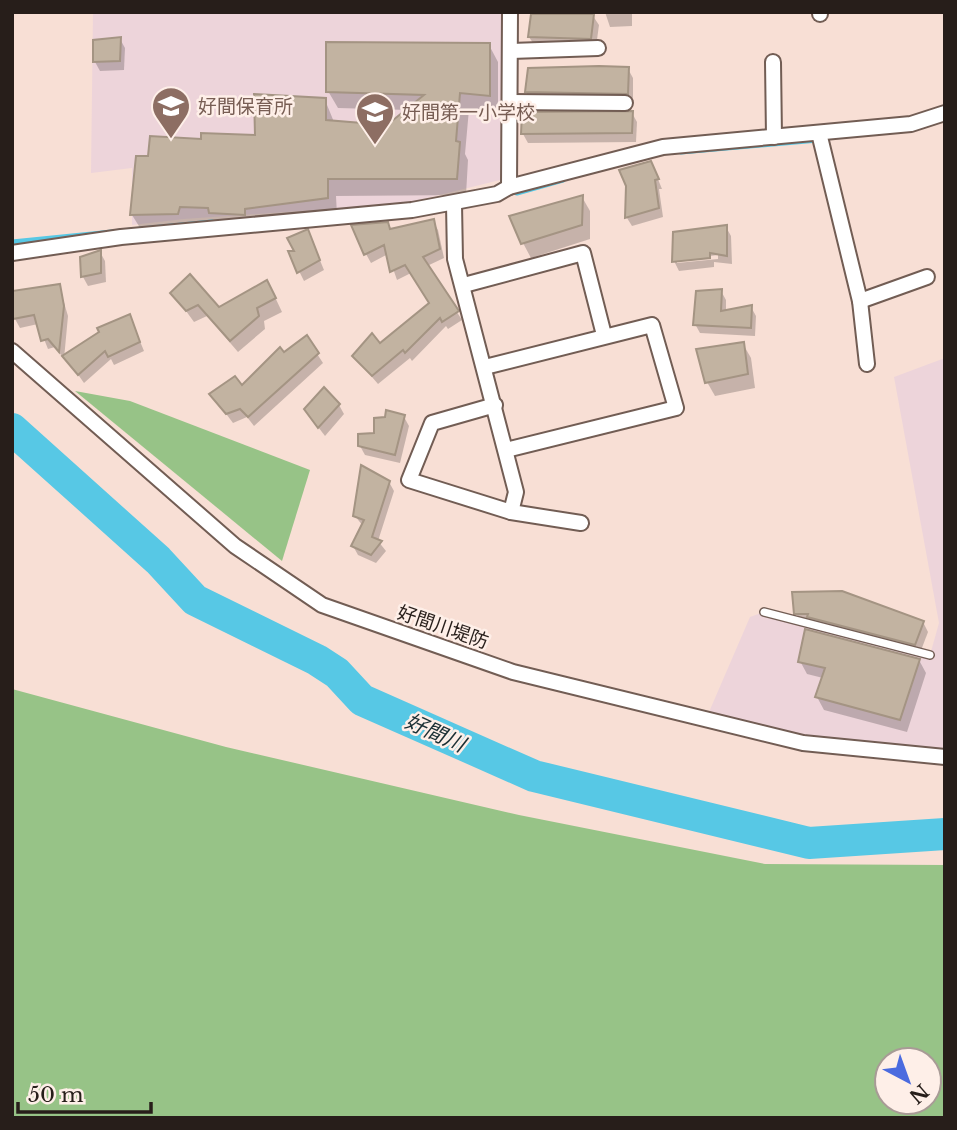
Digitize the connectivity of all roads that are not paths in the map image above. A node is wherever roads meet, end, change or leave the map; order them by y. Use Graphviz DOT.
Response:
graph roads {
  1 [pos="510,12"];
  2 [pos="598,48"];
  3 [pos="511,51"];
  4 [pos="773,62"];
  5 [pos="511,102"];
  6 [pos="625,103"];
  7 [pos="945,113"];
  8 [pos="774,137"];
  9 [pos="820,137"];
  10 [pos="509,187"];
  11 [pos="454,204"];
  12 [pos="12,253"];
  13 [pos="927,277"];
  14 [pos="464,285"];
  15 [pos="860,301"];
  16 [pos="604,335"];
  17 [pos="12,351"];
  18 [pos="867,364"];
  19 [pos="485,367"];
  20 [pos="495,405"];
  21 [pos="506,450"];
  22 [pos="511,512"];
  23 [pos="581,523"];
  24 [pos="764,612"];
  25 [pos="930,655"];
  26 [pos="945,757"];
  1 -- 3 [label="street"];
  2 -- 3 [label="street"];
  3 -- 5 [label="street"];
  4 -- 8 [label="street"];
  5 -- 6 [label="street"];
  5 -- 10 [label="street"];
  7 -- 9 [label="street"];
  8 -- 9 [label="street"];
  8 -- 10 [label="street"];
  9 -- 15 [label="street"];
  10 -- 11 [label="street"];
  11 -- 12 [label="street"];
  11 -- 14 [label="street"];
  13 -- 15 [label="street"];
  14 -- 16 [label="street"];
  14 -- 19 [label="street"];
  15 -- 18 [label="street"];
  16 -- 19 [label="street"];
  16 -- 21 [label="street"];
  17 -- 26 [label="street, 好間川堤防"];
  19 -- 20 [label="street"];
  20 -- 21 [label="street"];
  20 -- 22 [label="street"];
  21 -- 22 [label="street"];
  22 -- 23 [label="street"];
  24 -- 25 [label="lane"];
}
